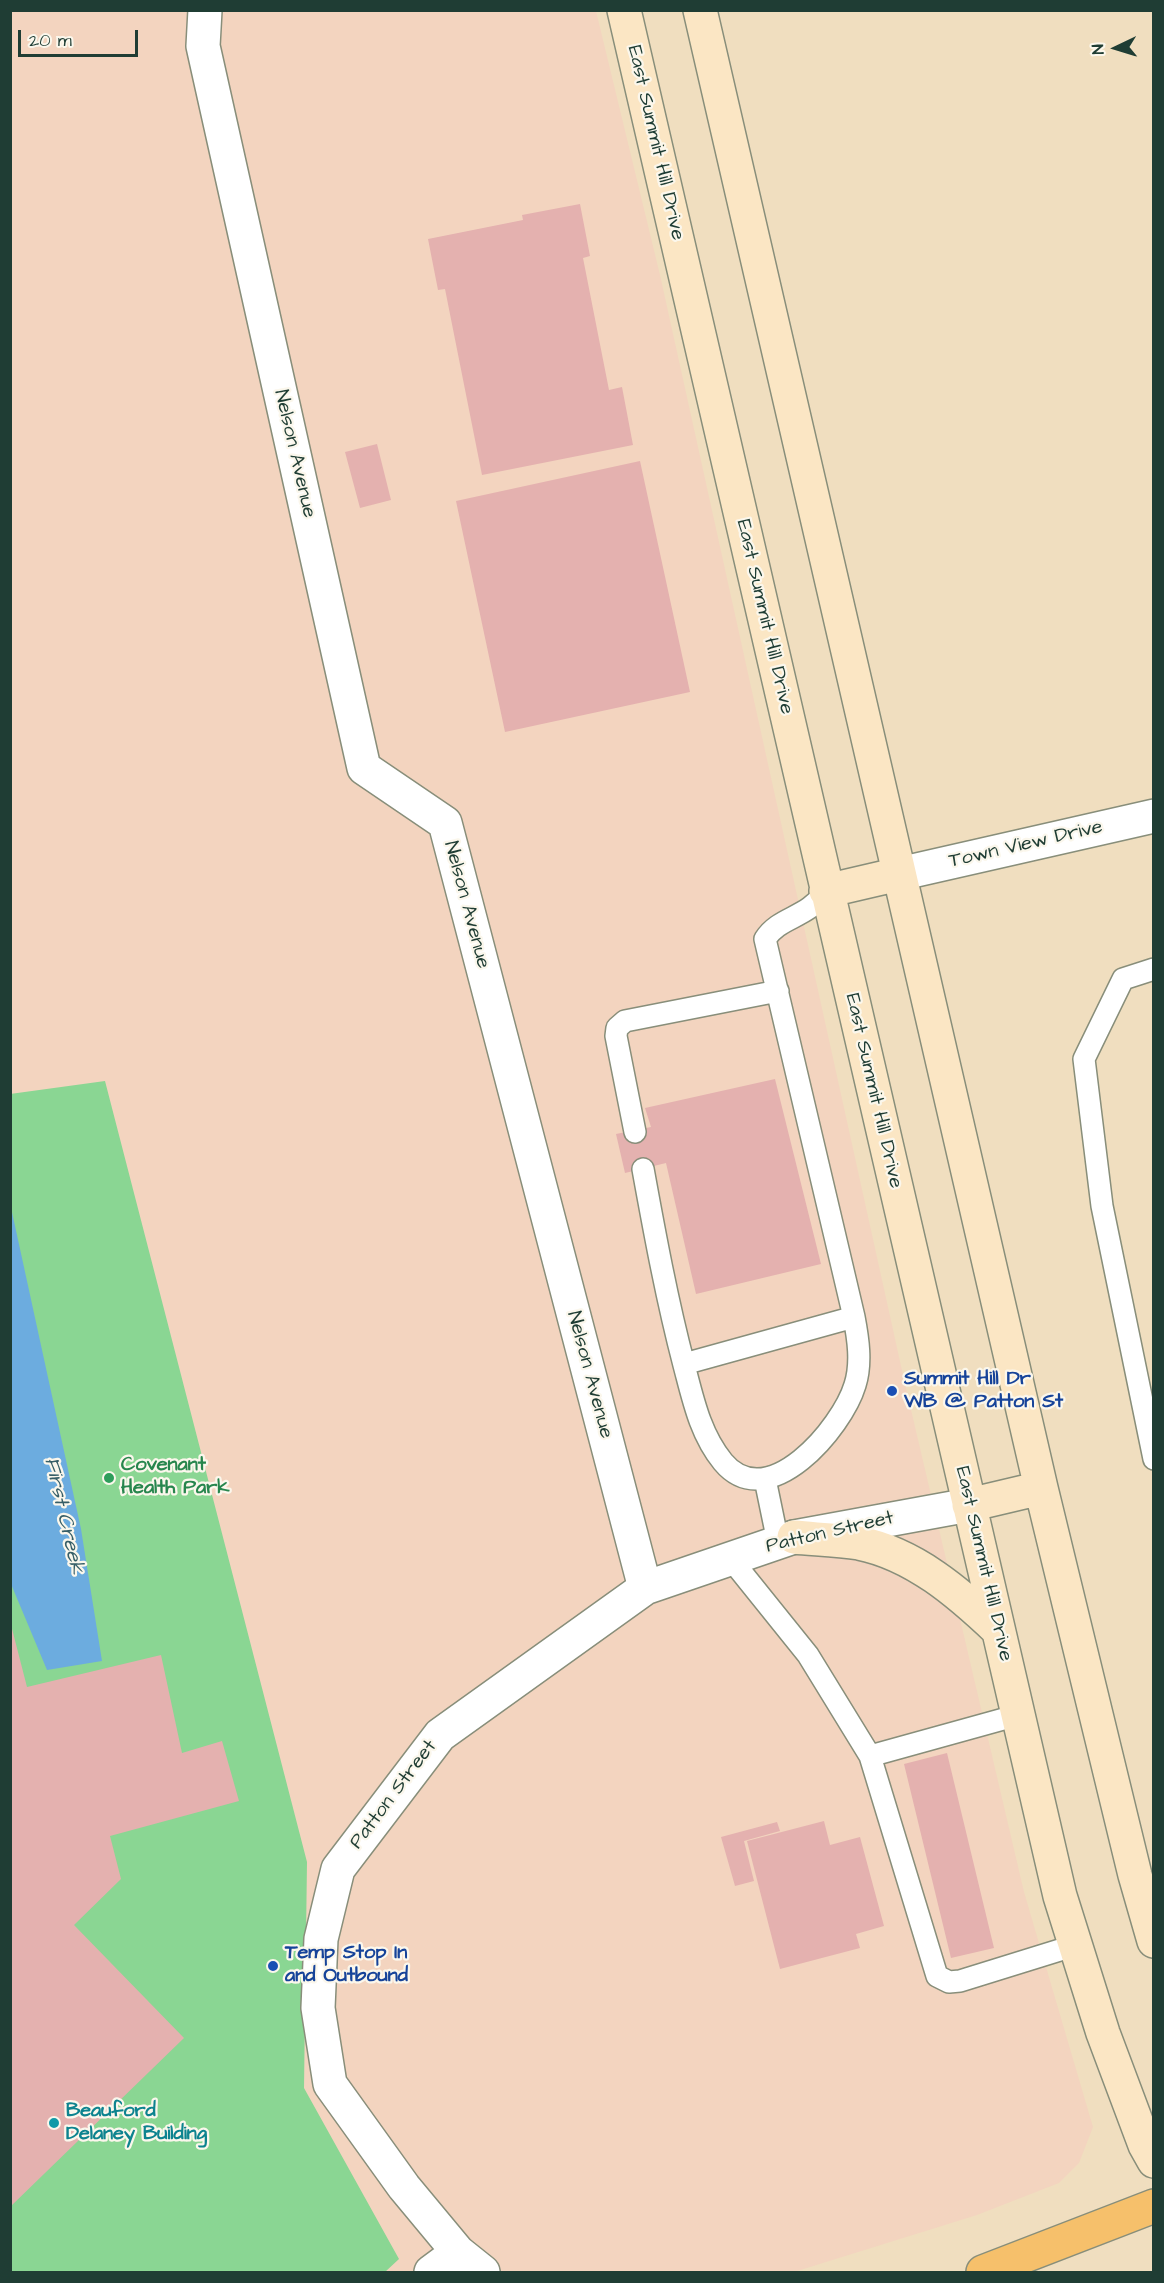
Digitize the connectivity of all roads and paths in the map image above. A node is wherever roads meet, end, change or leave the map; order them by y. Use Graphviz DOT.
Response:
graph roads {
  1 [pos="205,10"];
  2 [pos="624,10"];
  3 [pos="700,10"];
  4 [pos="1154,816"];
  5 [pos="899,874"];
  6 [pos="826,891"];
  7 [pos="1154,969"];
  8 [pos="778,991"];
  9 [pos="635,1132"];
  10 [pos="643,1169"];
  11 [pos="854,1317"];
  12 [pos="684,1364"];
  13 [pos="1154,1459"];
  14 [pos="765,1479"];
  15 [pos="1041,1488"];
  16 [pos="969,1505"];
  17 [pos="786,1539"];
  18 [pos="730,1558"];
  19 [pos="645,1588"];
  20 [pos="998,1630"];
  21 [pos="1018,1715"];
  22 [pos="870,1756"];
  23 [pos="1154,1941"];
  24 [pos="1076,1945"];
  25 [pos="1154,2161"];
  26 [pos="1154,2206"];
  27 [pos="458,2252"];
  28 [pos="431,2272"];
  29 [pos="483,2272"];
  30 [pos="983,2272"];
  1 -- 19 [label="street, Nelson Avenue"];
  2 -- 6 [label="main road, East Summit Hill Drive"];
  3 -- 5 [label="main road"];
  4 -- 5 [label="street, Town View Drive"];
  5 -- 6 [label="main road"];
  5 -- 15 [label="main road"];
  6 -- 8 [label="lane"];
  6 -- 16 [label="main road, East Summit Hill Drive"];
  7 -- 13 [label="lane"];
  8 -- 9 [label="lane"];
  8 -- 11 [label="lane"];
  10 -- 12 [label="lane"];
  11 -- 12 [label="lane"];
  11 -- 14 [label="lane"];
  12 -- 14 [label="lane"];
  14 -- 17 [label="lane"];
  15 -- 16 [label="main road"];
  15 -- 23 [label="main road"];
  16 -- 17 [label="street, Patton Street"];
  16 -- 20 [label="main road, East Summit Hill Drive"];
  17 -- 18 [label="street, Patton Street"];
  17 -- 20 [label="main road"];
  18 -- 19 [label="street, Patton Street"];
  18 -- 22 [label="lane"];
  19 -- 27 [label="street, Patton Street"];
  20 -- 21 [label="main road, East Summit Hill Drive"];
  21 -- 22 [label="lane"];
  21 -- 24 [label="main road, East Summit Hill Drive"];
  22 -- 24 [label="lane"];
  24 -- 25 [label="main road, East Summit Hill Drive"];
  26 -- 30 [label="main road"];
  27 -- 28 [label="street"];
  27 -- 29 [label="street, Patton Street"];
}
